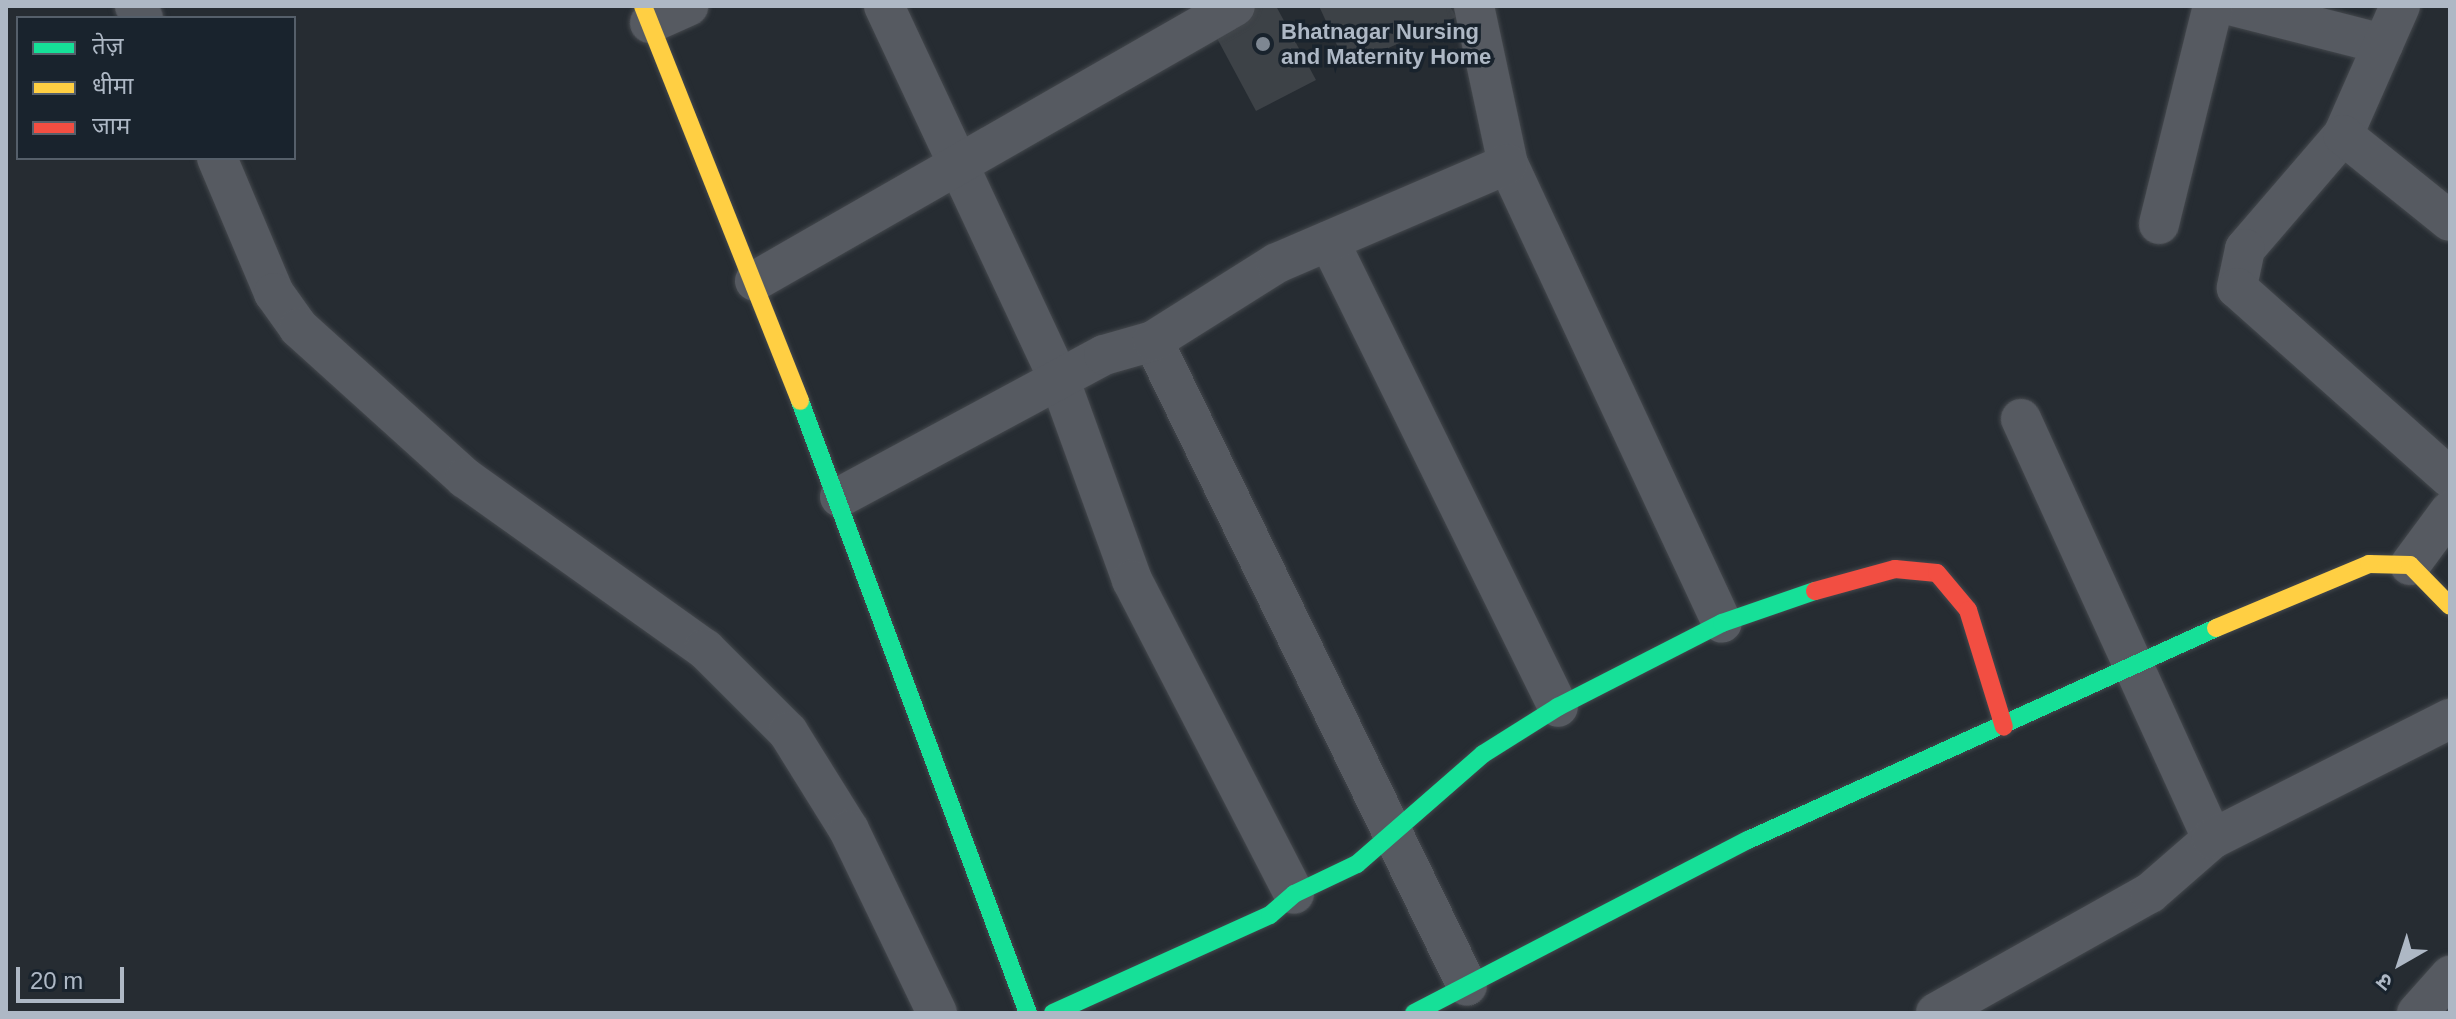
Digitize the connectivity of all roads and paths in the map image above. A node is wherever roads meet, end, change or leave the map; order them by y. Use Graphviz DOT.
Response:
graph roads {
  1 [pos="688,6"];
  2 [pos="884,6"];
  3 [pos="1235,6"];
  4 [pos="1474,6"];
  5 [pos="2213,6"];
  6 [pos="2234,6"];
  7 [pos="2400,6"];
  8 [pos="647,14"];
  9 [pos="2383,44"];
  10 [pos="2343,135"];
  11 [pos="218,160"];
  12 [pos="1508,164"];
  13 [pos="959,166"];
  14 [pos="2450,221"];
  15 [pos="2159,224"];
  16 [pos="1329,241"];
  17 [pos="755,281"];
  18 [pos="1153,341"];
  19 [pos="1060,381"];
  20 [pos="2021,419"];
  21 [pos="2450,478"];
  22 [pos="840,497"];
  23 [pos="2450,511"];
  24 [pos="2410,565"];
  25 [pos="2450,606"];
  26 [pos="1722,623"];
  27 [pos="2130,671"];
  28 [pos="1558,707"];
  29 [pos="2450,719"];
  30 [pos="2004,727"];
  31 [pos="1398,833"];
  32 [pos="2212,839"];
  33 [pos="1294,894"];
  34 [pos="2450,976"];
  35 [pos="1467,986"];
  36 [pos="1953,1010"];
  37 [pos="937,1013"];
  38 [pos="1028,1013"];
  39 [pos="1053,1013"];
  40 [pos="1414,1013"];
  41 [pos="2417,1013"];
  1 -- 8 [label="street"];
  2 -- 13 [label="street"];
  3 -- 13 [label="street"];
  4 -- 12 [label="street"];
  5 -- 15 [label="street"];
  6 -- 9 [label="street"];
  7 -- 9 [label="street"];
  8 -- 17 [label="main road"];
  9 -- 10 [label="street"];
  10 -- 14 [label="street"];
  10 -- 21 [label="street"];
  11 -- 37 [label="street"];
  12 -- 16 [label="street"];
  12 -- 26 [label="street"];
  13 -- 17 [label="street"];
  13 -- 19 [label="street"];
  16 -- 18 [label="street"];
  16 -- 28 [label="street"];
  17 -- 22 [label="main road"];
  18 -- 19 [label="street"];
  18 -- 31 [label="street"];
  19 -- 22 [label="street"];
  19 -- 33 [label="street"];
  20 -- 27 [label="street"];
  22 -- 38 [label="main road"];
  23 -- 24 [label="street"];
  24 -- 25 [label="main road"];
  24 -- 27 [label="main road"];
  26 -- 28 [label="main road"];
  26 -- 30 [label="main road"];
  27 -- 30 [label="main road"];
  27 -- 32 [label="street"];
  28 -- 31 [label="main road"];
  29 -- 32 [label="street"];
  30 -- 35 [label="main road"];
  31 -- 33 [label="main road"];
  31 -- 35 [label="street"];
  32 -- 36 [label="street"];
  33 -- 39 [label="main road"];
  34 -- 41 [label="street"];
  35 -- 40 [label="main road"];
}
